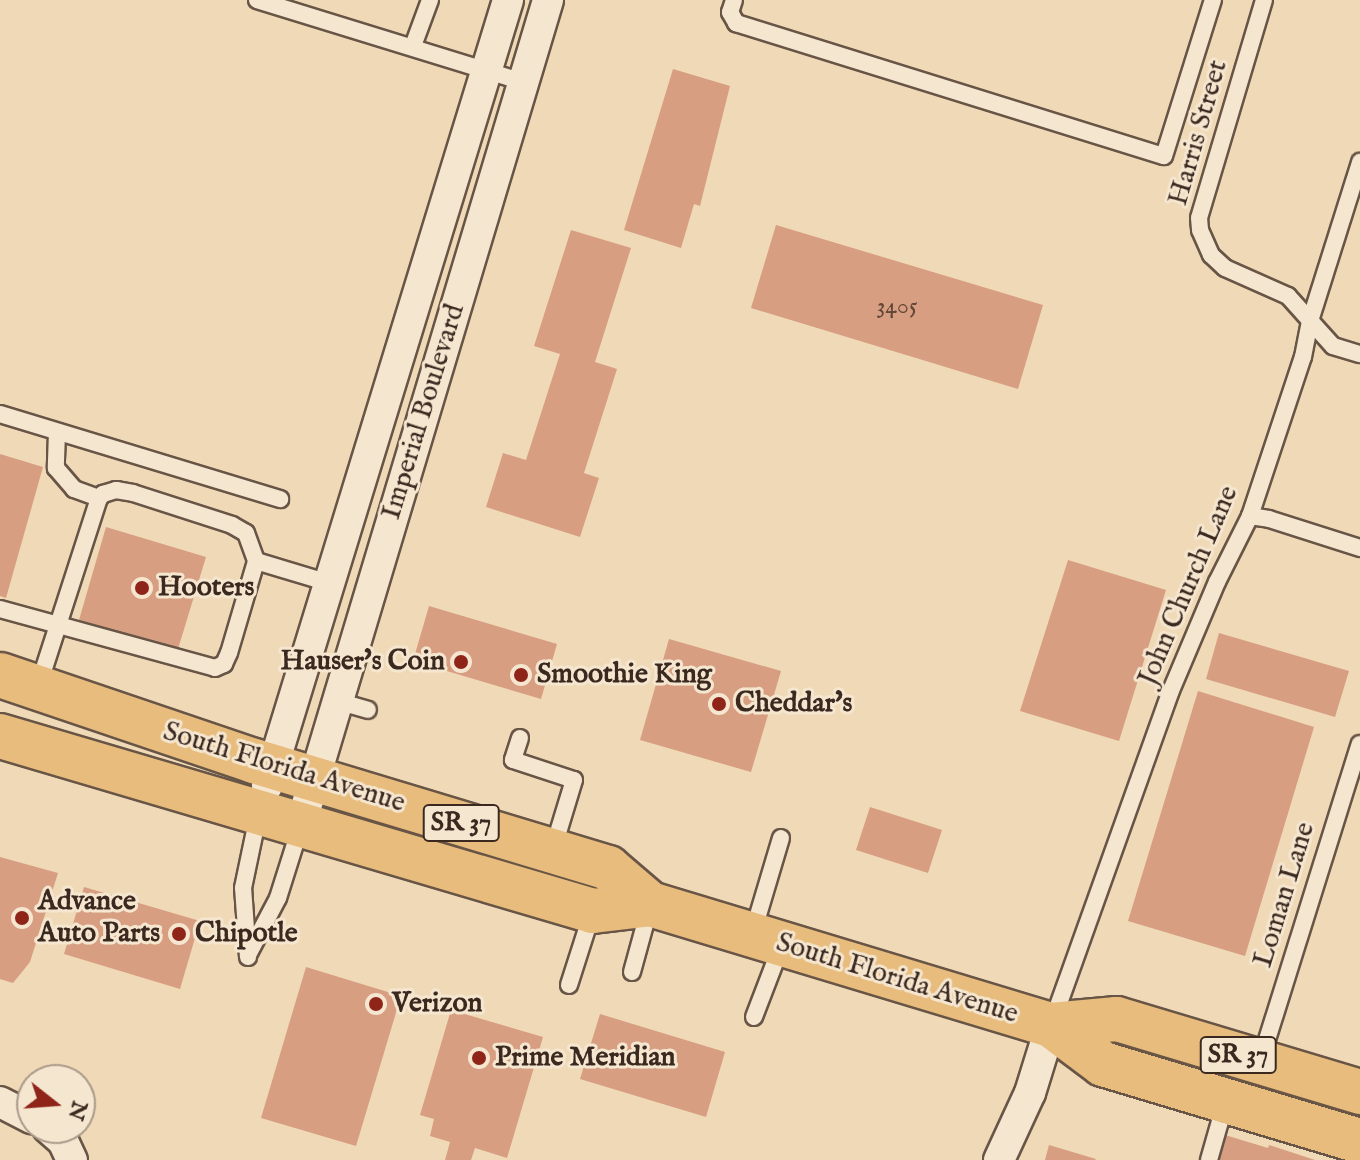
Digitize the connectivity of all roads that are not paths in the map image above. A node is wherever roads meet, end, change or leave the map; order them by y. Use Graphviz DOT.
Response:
graph roads {
  1 [pos="257,0"];
  2 [pos="430,0"];
  3 [pos="508,0"];
  4 [pos="548,0"];
  5 [pos="734,0"];
  6 [pos="1213,0"];
  7 [pos="1264,0"];
  8 [pos="413,46"];
  9 [pos="487,69"];
  10 [pos="524,82"];
  11 [pos="1360,162"];
  12 [pos="1310,321"];
  13 [pos="1360,354"];
  14 [pos="0,414"];
  15 [pos="57,432"];
  16 [pos="99,498"];
  17 [pos="280,499"];
  18 [pos="1250,516"];
  19 [pos="1360,548"];
  20 [pos="256,561"];
  21 [pos="329,583"];
  22 [pos="0,609"];
  23 [pos="56,626"];
  24 [pos="19,681"];
  25 [pos="337,701"];
  26 [pos="368,710"];
  27 [pos="520,738"];
  28 [pos="1,739"];
  29 [pos="1360,744"];
  30 [pos="273,766"];
  31 [pos="314,778"];
  32 [pos="259,812"];
  33 [pos="301,824"];
  34 [pos="781,838"];
  35 [pos="552,851"];
  36 [pos="650,904"];
  37 [pos="593,911"];
  38 [pos="767,940"];
  39 [pos="632,972"];
  40 [pos="569,985"];
  41 [pos="754,1017"];
  42 [pos="1051,1025"];
  43 [pos="1260,1062"];
  44 [pos="1360,1092"];
  45 [pos="1226,1101"];
  46 [pos="1360,1141"];
  47 [pos="999,1160"];
  48 [pos="1209,1160"];
  1 -- 8 [label="lane"];
  2 -- 8 [label="lane"];
  3 -- 9 [label="street, Imperial Boulevard"];
  4 -- 10 [label="street, Imperial Boulevard"];
  5 -- 6 [label="lane"];
  7 -- 12 [label="lane, Harris Street"];
  8 -- 9 [label="lane"];
  9 -- 10 [label="lane"];
  9 -- 21 [label="street, Imperial Boulevard"];
  10 -- 25 [label="street, Imperial Boulevard"];
  11 -- 12 [label="lane, John Church Lane"];
  12 -- 13 [label="lane, Harris Street"];
  12 -- 18 [label="lane, John Church Lane"];
  14 -- 15 [label="lane"];
  15 -- 16 [label="lane"];
  15 -- 17 [label="lane"];
  16 -- 20 [label="lane"];
  16 -- 23 [label="lane"];
  18 -- 19 [label="lane"];
  18 -- 42 [label="lane, John Church Lane"];
  20 -- 21 [label="lane"];
  20 -- 23 [label="lane"];
  21 -- 30 [label="street, Imperial Boulevard"];
  22 -- 23 [label="lane"];
  23 -- 24 [label="lane"];
  24 -- 30 [label="main road, South Florida Avenue / SR 37"];
  25 -- 26 [label="lane"];
  25 -- 31 [label="street, Imperial Boulevard"];
  27 -- 35 [label="lane"];
  28 -- 32 [label="main road, South Florida Avenue / SR 37"];
  29 -- 43 [label="lane, Loman Lane"];
  30 -- 31 [label="main road, South Florida Avenue / SR 37"];
  30 -- 32 [label="street, Imperial Boulevard"];
  31 -- 33 [label="street, Imperial Boulevard"];
  31 -- 35 [label="main road, South Florida Avenue / SR 37"];
  32 -- 33 [label="main road, South Florida Avenue / SR 37"];
  32 -- 33 [label="lane"];
  33 -- 37 [label="main road, South Florida Avenue / SR 37"];
  34 -- 38 [label="lane"];
  35 -- 36 [label="main road, South Florida Avenue / SR 37"];
  36 -- 37 [label="main road, South Florida Avenue / SR 37"];
  36 -- 38 [label="main road, South Florida Avenue / SR 37"];
  36 -- 39 [label="lane"];
  37 -- 40 [label="lane"];
  38 -- 41 [label="lane"];
  38 -- 42 [label="main road, South Florida Avenue / SR 37"];
  42 -- 43 [label="main road, South Florida Avenue / SR 37"];
  42 -- 45 [label="main road, South Florida Avenue / SR 37"];
  42 -- 47 [label="street"];
  43 -- 44 [label="main road, South Florida Avenue / SR 37"];
  45 -- 46 [label="main road, South Florida Avenue / SR 37"];
  45 -- 48 [label="lane"];
}
